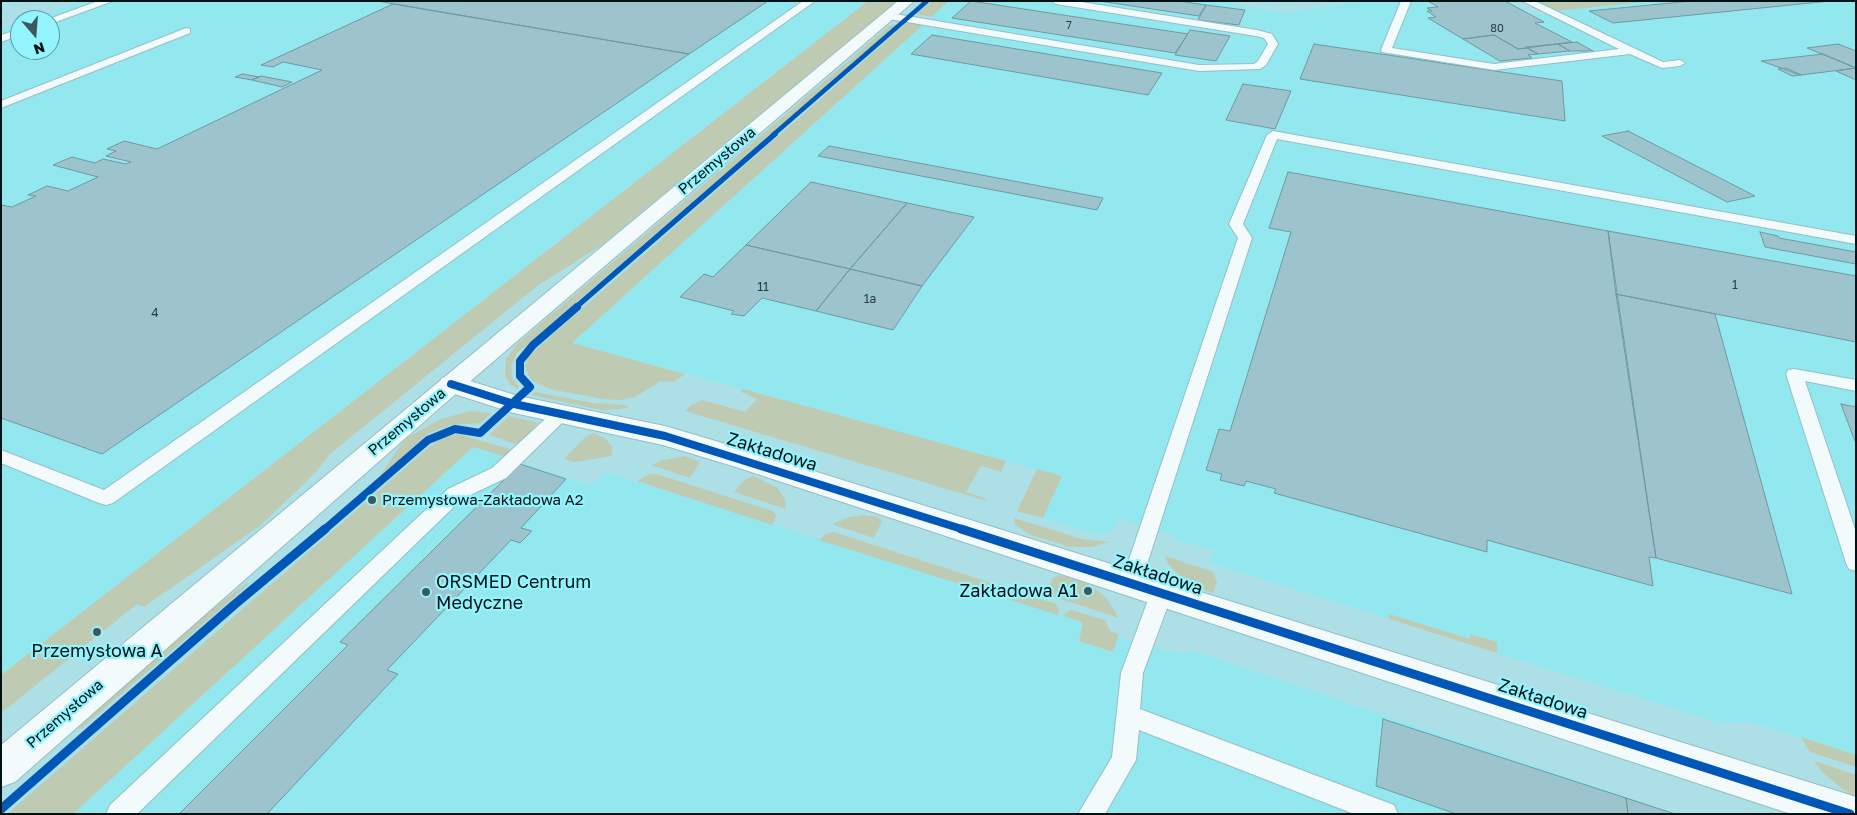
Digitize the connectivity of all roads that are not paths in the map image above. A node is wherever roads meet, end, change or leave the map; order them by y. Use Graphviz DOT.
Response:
graph roads {
  1 [pos="108,1"];
  2 [pos="810,1"];
  3 [pos="907,1"];
  4 [pos="1056,1"];
  5 [pos="1406,1"];
  6 [pos="1527,1"];
  7 [pos="890,16"];
  8 [pos="60,18"];
  9 [pos="186,30"];
  10 [pos="1631,52"];
  11 [pos="1680,63"];
  12 [pos="1,105"];
  13 [pos="1856,240"];
  14 [pos="451,384"];
  15 [pos="1856,386"];
  16 [pos="561,414"];
  17 [pos="1,456"];
  18 [pos="1856,563"];
  19 [pos="1131,583"];
  20 [pos="1162,592"];
  21 [pos="1127,715"];
  22 [pos="1,768"];
  23 [pos="119,814"];
  24 [pos="1091,814"];
  25 [pos="1385,814"];
  26 [pos="1850,814"];
  1 -- 8 [label="lane"];
  2 -- 17 [label="lane"];
  3 -- 7 [label="street, Przemysłowa"];
  4 -- 7 [label="lane"];
  5 -- 10 [label="lane"];
  6 -- 10 [label="lane"];
  7 -- 14 [label="street, Przemysłowa"];
  9 -- 12 [label="lane"];
  10 -- 11 [label="lane"];
  13 -- 19 [label="lane"];
  14 -- 16 [label="street, Zakładowa"];
  14 -- 22 [label="street, Przemysłowa"];
  15 -- 18 [label="lane"];
  16 -- 19 [label="street, Zakładowa"];
  16 -- 23 [label="lane"];
  19 -- 20 [label="street, Zakładowa"];
  20 -- 21 [label="lane"];
  20 -- 26 [label="street, Zakładowa"];
  21 -- 24 [label="lane"];
  21 -- 25 [label="lane"];
}
